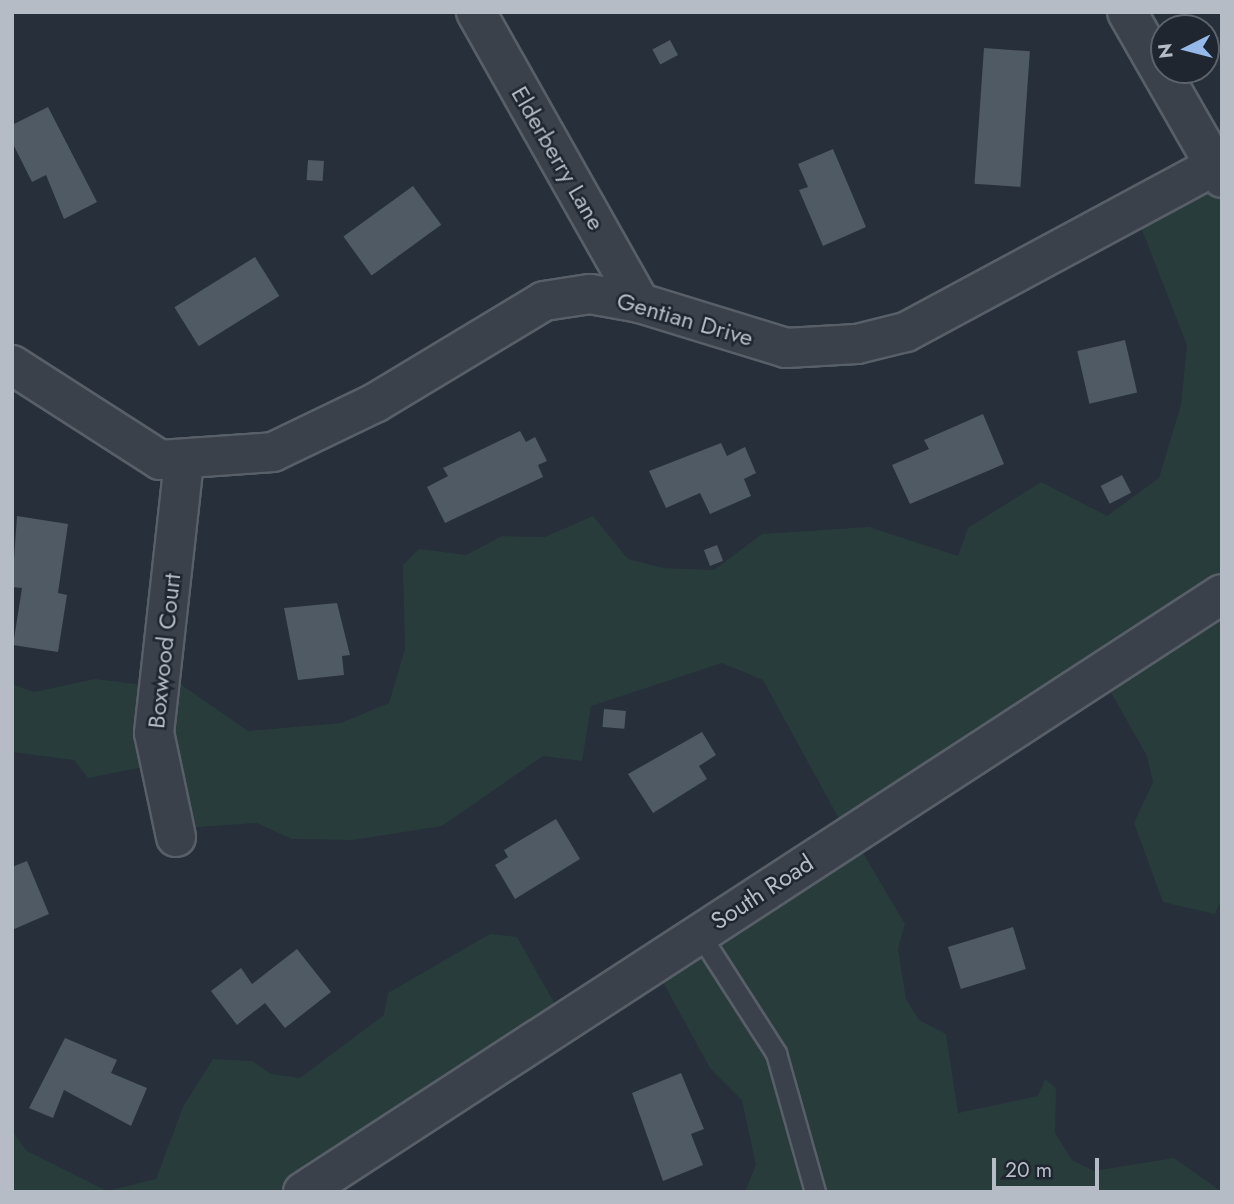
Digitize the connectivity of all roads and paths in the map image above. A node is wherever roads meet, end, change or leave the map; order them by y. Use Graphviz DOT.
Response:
graph roads {
  1 [pos="475,12"];
  2 [pos="1127,12"];
  3 [pos="1218,172"];
  4 [pos="640,303"];
  5 [pos="15,362"];
  6 [pos="184,463"];
  7 [pos="1222,594"];
  8 [pos="176,837"];
  9 [pos="699,933"];
  10 [pos="303,1192"];
  11 [pos="815,1192"];
  1 -- 4 [label="street, Elderberry Lane"];
  2 -- 3 [label="street"];
  3 -- 4 [label="street, Gentian Drive"];
  4 -- 6 [label="street, Gentian Drive"];
  5 -- 6 [label="street, Gentian Drive"];
  6 -- 8 [label="street, Boxwood Court"];
  7 -- 9 [label="street, South Road"];
  9 -- 10 [label="street, South Road"];
  9 -- 11 [label="lane"];
}
